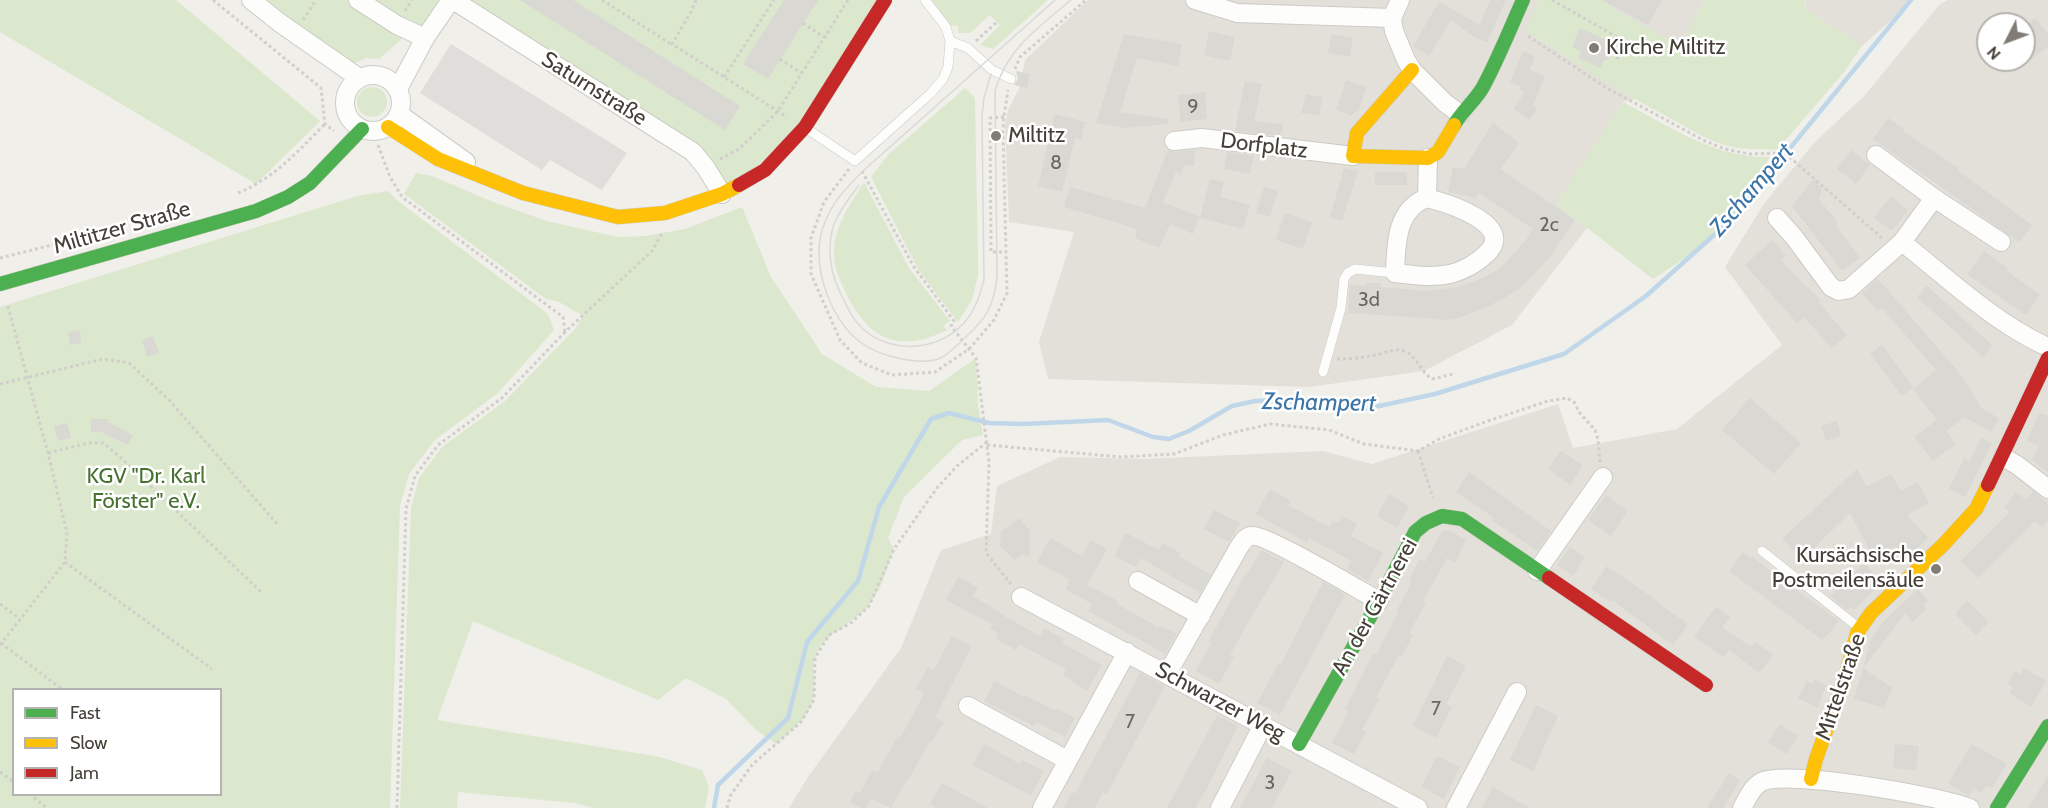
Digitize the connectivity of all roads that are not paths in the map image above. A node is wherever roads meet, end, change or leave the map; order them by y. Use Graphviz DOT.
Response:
graph roads {
  1 [pos="251,0"];
  2 [pos="358,0"];
  3 [pos="452,0"];
  4 [pos="885,0"];
  5 [pos="925,0"];
  6 [pos="1195,0"];
  7 [pos="1400,0"];
  8 [pos="1523,0"];
  9 [pos="1392,18"];
  10 [pos="425,38"];
  11 [pos="950,41"];
  12 [pos="1412,70"];
  13 [pos="1011,79"];
  14 [pos="392,83"];
  15 [pos="354,84"];
  16 [pos="1460,114"];
  17 [pos="394,121"];
  18 [pos="351,124"];
  19 [pos="805,127"];
  20 [pos="1174,141"];
  21 [pos="1876,155"];
  22 [pos="1353,156"];
  23 [pos="316,157"];
  24 [pos="1428,158"];
  25 [pos="523,194"];
  26 [pos="722,194"];
  27 [pos="1427,198"];
  28 [pos="1934,198"];
  29 [pos="256,211"];
  30 [pos="1777,218"];
  31 [pos="2001,242"];
  32 [pos="1898,246"];
  33 [pos="1395,273"];
  34 [pos="2,284"];
  35 [pos="2048,347"];
  36 [pos="2048,358"];
  37 [pos="1323,372"];
  38 [pos="2003,457"];
  39 [pos="1603,477"];
  40 [pos="2048,489"];
  41 [pos="1762,550"];
  42 [pos="1538,571"];
  43 [pos="1138,581"];
  44 [pos="1022,597"];
  45 [pos="1380,602"];
  46 [pos="1201,616"];
  47 [pos="1860,628"];
  48 [pos="1127,652"];
  49 [pos="1167,674"];
  50 [pos="1706,685"];
  51 [pos="1517,692"];
  52 [pos="968,706"];
  53 [pos="1263,725"];
  54 [pos="2048,726"];
  55 [pos="1299,744"];
  56 [pos="1067,760"];
  57 [pos="1811,779"];
  58 [pos="1392,802"];
  59 [pos="1042,808"];
  60 [pos="1220,808"];
  61 [pos="1418,808"];
  62 [pos="1456,808"];
  63 [pos="1742,808"];
  64 [pos="1970,808"];
  65 [pos="1997,808"];
  1 -- 15 [label="street"];
  2 -- 10 [label="street"];
  3 -- 10 [label="street"];
  3 -- 26 [label="street, Saturnstraße"];
  4 -- 19 [label="street"];
  5 -- 11 [label="lane"];
  6 -- 9 [label="street"];
  7 -- 9 [label="street"];
  8 -- 16 [label="street"];
  9 -- 12 [label="street"];
  10 -- 14 [label="street"];
  11 -- 13 [label="lane"];
  11 -- 19 [label="lane"];
  12 -- 16 [label="street"];
  12 -- 22 [label="street"];
  14 -- 15 [label="street"];
  14 -- 17 [label="street"];
  15 -- 18 [label="street"];
  16 -- 24 [label="street"];
  17 -- 18 [label="street"];
  17 -- 25 [label="street"];
  18 -- 29 [label="street, Miltitzer Straße"];
  19 -- 26 [label="street"];
  20 -- 22 [label="street, Dorfplatz"];
  21 -- 28 [label="street"];
  22 -- 24 [label="street, Dorfplatz"];
  23 -- 29 [label="street, Miltitzer Straße"];
  24 -- 27 [label="street"];
  25 -- 26 [label="street"];
  27 -- 33 [label="street"];
  27 -- 33 [label="street"];
  28 -- 31 [label="street"];
  28 -- 32 [label="street"];
  29 -- 34 [label="street, Miltitzer Straße"];
  30 -- 32 [label="street"];
  32 -- 35 [label="street"];
  33 -- 37 [label="lane"];
  36 -- 38 [label="street, Mittelstraße"];
  38 -- 40 [label="street"];
  38 -- 47 [label="street, Mittelstraße"];
  39 -- 42 [label="street"];
  41 -- 47 [label="lane"];
  42 -- 45 [label="street, An der Gärtnerei"];
  42 -- 50 [label="street"];
  43 -- 46 [label="street"];
  44 -- 48 [label="street, Schwarzer Weg"];
  45 -- 46 [label="street"];
  45 -- 55 [label="street, An der Gärtnerei"];
  46 -- 49 [label="street"];
  47 -- 57 [label="street, Mittelstraße"];
  48 -- 49 [label="street, Schwarzer Weg"];
  48 -- 56 [label="street"];
  49 -- 53 [label="street, Schwarzer Weg"];
  51 -- 62 [label="street"];
  52 -- 56 [label="street"];
  53 -- 55 [label="street, Schwarzer Weg"];
  53 -- 60 [label="street"];
  54 -- 65 [label="street"];
  55 -- 58 [label="street, Schwarzer Weg"];
  56 -- 59 [label="street"];
  57 -- 63 [label="street"];
  57 -- 64 [label="street"];
  58 -- 61 [label="street, Schwarzer Weg"];
}
